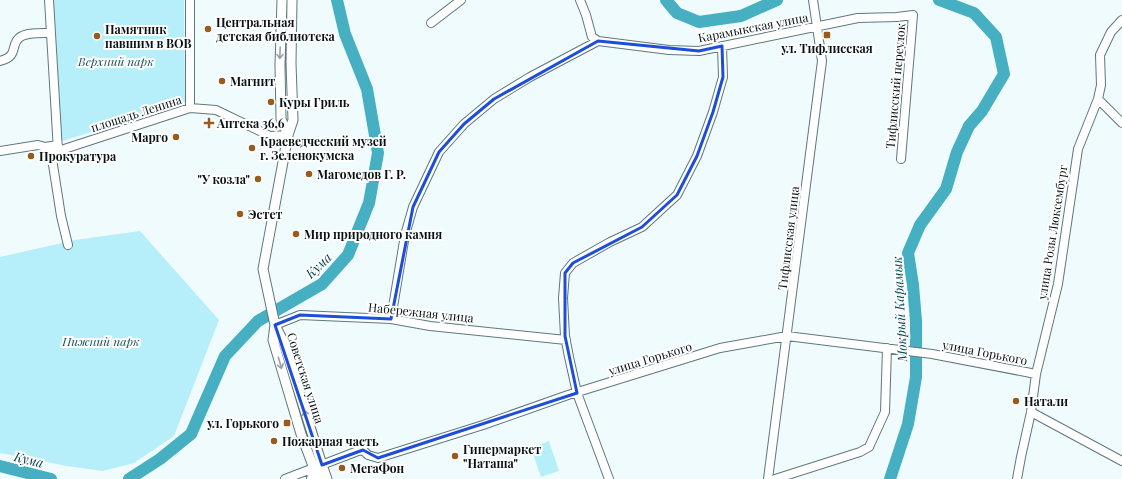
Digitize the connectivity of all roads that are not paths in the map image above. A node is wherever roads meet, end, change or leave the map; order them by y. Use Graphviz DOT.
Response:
graph roads {
  1 [pos="49,0"];
  2 [pos="190,0"];
  3 [pos="282,0"];
  4 [pos="292,0"];
  5 [pos="461,0"];
  6 [pos="580,0"];
  7 [pos="813,0"];
  8 [pos="913,15"];
  9 [pos="1122,20"];
  10 [pos="431,23"];
  11 [pos="817,27"];
  12 [pos="51,33"];
  13 [pos="598,41"];
  14 [pos="722,46"];
  15 [pos="0,61"];
  16 [pos="1098,99"];
  17 [pos="190,108"];
  18 [pos="1122,123"];
  19 [pos="288,135"];
  20 [pos="58,148"];
  21 [pos="0,151"];
  22 [pos="901,159"];
  23 [pos="68,245"];
  24 [pos="391,318"];
  25 [pos="274,325"];
  26 [pos="787,336"];
  27 [pos="566,340"];
  28 [pos="887,348"];
  29 [pos="1036,374"];
  30 [pos="577,393"];
  31 [pos="1031,412"];
  32 [pos="1122,461"];
  33 [pos="318,467"];
  34 [pos="285,479"];
  35 [pos="311,479"];
  36 [pos="318,479"];
  37 [pos="328,479"];
  38 [pos="609,479"];
  39 [pos="768,479"];
  40 [pos="775,479"];
  41 [pos="1017,479"];
  1 -- 12 [label="street"];
  2 -- 17 [label="street"];
  3 -- 19 [label="street, one-way"];
  4 -- 19 [label="street"];
  5 -- 10 [label="street"];
  6 -- 13 [label="street"];
  7 -- 11 [label="street, Тифлисская улица"];
  8 -- 11 [label="street, Карамыкская улица"];
  8 -- 22 [label="street, Тифлисский переулок"];
  9 -- 16 [label="street, улица Розы Люксембург"];
  11 -- 14 [label="street, Карамыкская улица"];
  11 -- 26 [label="street, Тифлисская улица"];
  12 -- 15 [label="street"];
  12 -- 20 [label="street"];
  13 -- 14 [label="street, Карамыкская улица"];
  13 -- 24 [label="street"];
  14 -- 27 [label="street"];
  16 -- 18 [label="street"];
  16 -- 29 [label="street, улица Розы Люксембург"];
  17 -- 19 [label="street, площадь Ленина"];
  17 -- 20 [label="street, площадь Ленина"];
  19 -- 25 [label="street"];
  20 -- 21 [label="street, площадь Ленина"];
  20 -- 23 [label="street"];
  24 -- 25 [label="street, Набережная улица"];
  24 -- 27 [label="street, Набережная улица"];
  25 -- 33 [label="street, Советская улица"];
  26 -- 28 [label="street, улица Горького"];
  26 -- 30 [label="street, улица Горького"];
  26 -- 39 [label="street, Тифлисская улица"];
  27 -- 30 [label="street"];
  28 -- 29 [label="street, улица Горького"];
  28 -- 40 [label="street"];
  29 -- 31 [label="street, улица Розы Люксембург"];
  30 -- 33 [label="street, улица Горького"];
  30 -- 38 [label="street"];
  31 -- 32 [label="street"];
  31 -- 41 [label="street, улица Розы Люксембург"];
  33 -- 34 [label="street, улица Горького"];
  33 -- 35 [label="street"];
  33 -- 36 [label="street, Советская улица"];
  33 -- 37 [label="street, Советская улица"];
}
